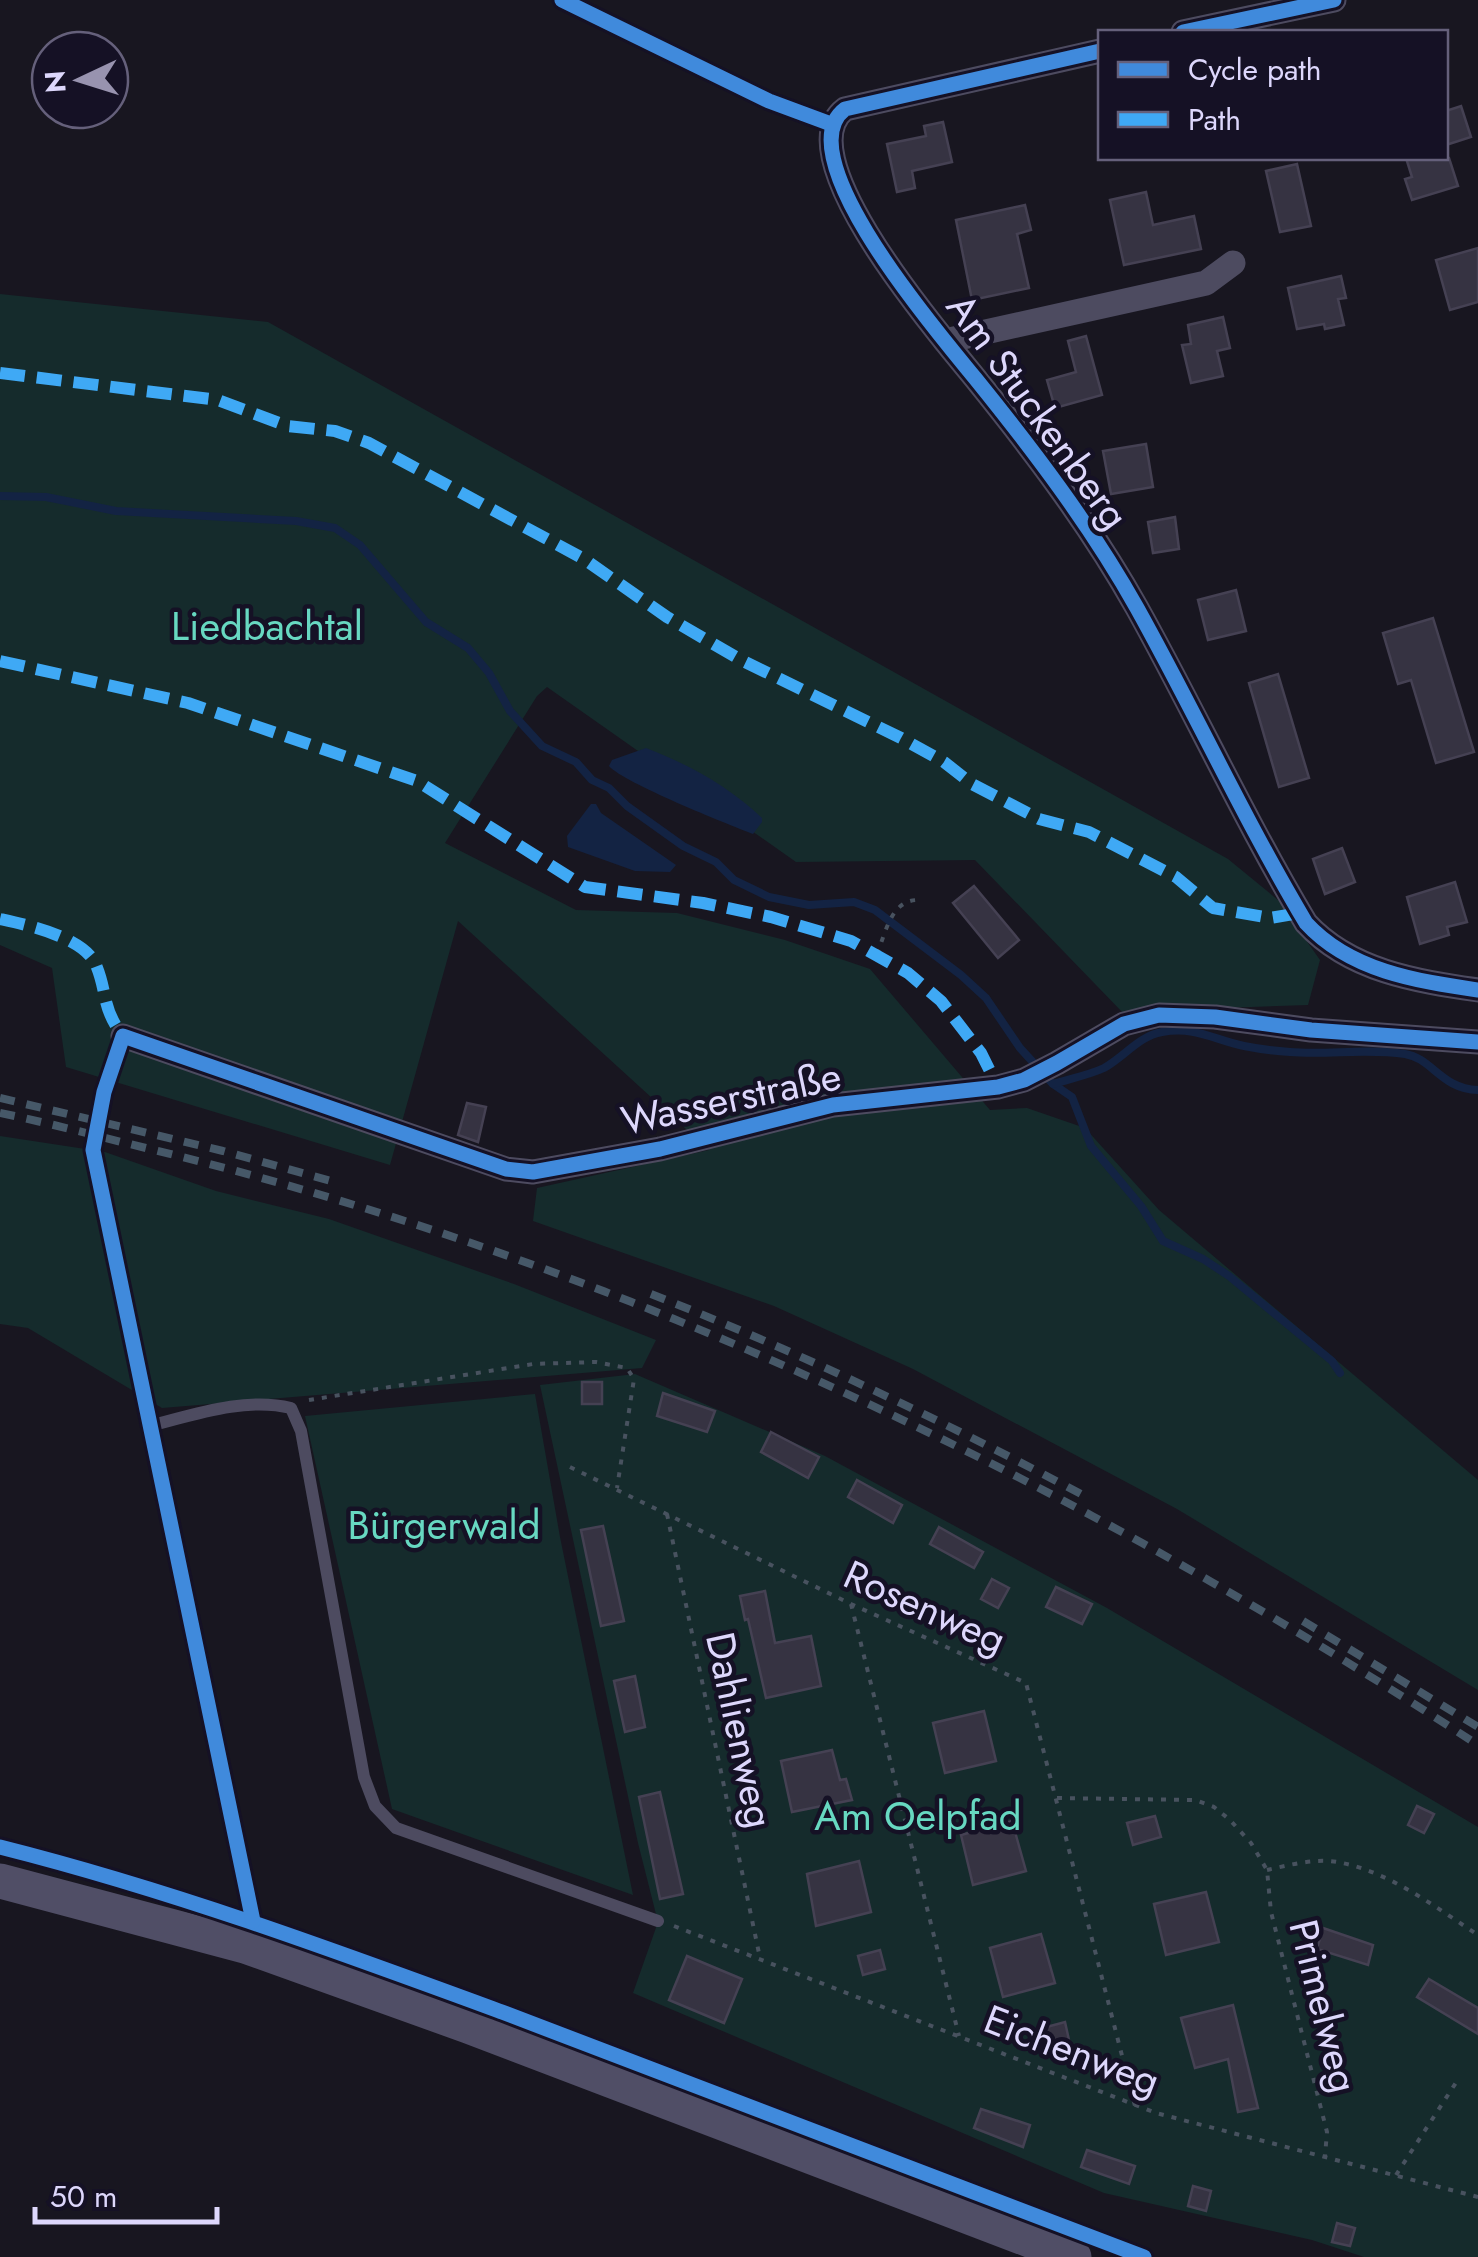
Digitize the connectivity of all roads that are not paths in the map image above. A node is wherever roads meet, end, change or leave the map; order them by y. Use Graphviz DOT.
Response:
graph roads {
  1 [pos="1334,0"];
  2 [pos="1192,30"];
  3 [pos="1098,51"];
  4 [pos="1233,262"];
  5 [pos="946,341"];
  6 [pos="1478,990"];
  7 [pos="123,1036"];
  8 [pos="1478,1042"];
  9 [pos="152,1425"];
  10 [pos="0,1881"];
  11 [pos="658,1920"];
  12 [pos="1074,2257"];
  1 -- 2 [label="street"];
  3 -- 5 [label="street, Am Stuckenberg"];
  4 -- 5 [label="street, Am Stuckenberg"];
  5 -- 6 [label="street, Am Stuckenberg"];
  7 -- 8 [label="street, Wasserstraße"];
  9 -- 11 [label="lane"];
  10 -- 12 [label="street"];
}
